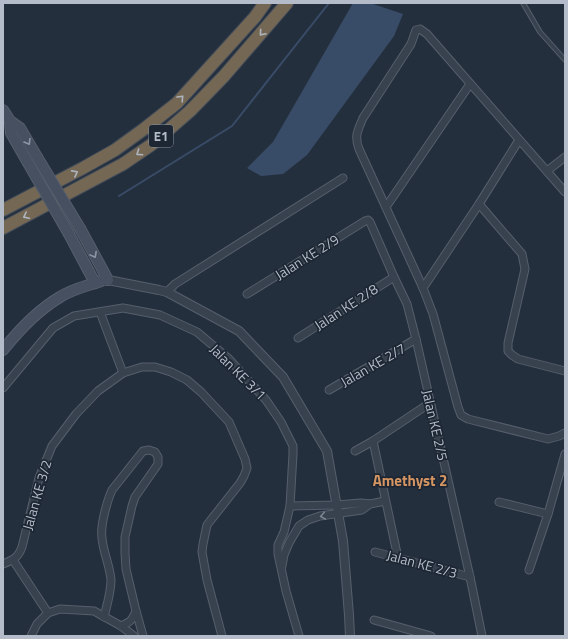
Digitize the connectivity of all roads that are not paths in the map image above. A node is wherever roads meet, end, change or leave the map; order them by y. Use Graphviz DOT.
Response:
graph roads {
  1 [pos="265,3"];
  2 [pos="287,3"];
  3 [pos="523,3"];
  4 [pos="565,60"];
  5 [pos="470,84"];
  6 [pos="3,110"];
  7 [pos="6,122"];
  8 [pos="519,140"];
  9 [pos="565,157"];
  10 [pos="547,171"];
  11 [pos="343,178"];
  12 [pos="565,192"];
  13 [pos="479,204"];
  14 [pos="386,208"];
  15 [pos="3,210"];
  16 [pos="368,220"];
  17 [pos="3,228"];
  18 [pos="394,277"];
  19 [pos="101,282"];
  20 [pos="423,288"];
  21 [pos="167,292"];
  22 [pos="248,294"];
  23 [pos="100,312"];
  24 [pos="298,338"];
  25 [pos="416,339"];
  26 [pos="3,350"];
  27 [pos="565,371"];
  28 [pos="123,373"];
  29 [pos="3,388"];
  30 [pos="329,390"];
  31 [pos="430,402"];
  32 [pos="565,433"];
  33 [pos="373,441"];
  34 [pos="355,451"];
  35 [pos="565,454"];
  36 [pos="385,501"];
  37 [pos="499,502"];
  38 [pos="370,504"];
  39 [pos="337,505"];
  40 [pos="290,506"];
  41 [pos="338,514"];
  42 [pos="548,514"];
  43 [pos="375,552"];
  44 [pos="398,558"];
  45 [pos="14,560"];
  46 [pos="3,564"];
  47 [pos="282,570"];
  48 [pos="529,570"];
  49 [pos="470,577"];
  50 [pos="136,612"];
  51 [pos="48,613"];
  52 [pos="104,617"];
  53 [pos="374,620"];
  54 [pos="121,626"];
  55 [pos="31,636"];
  56 [pos="134,636"];
  57 [pos="144,636"];
  58 [pos="222,636"];
  59 [pos="299,636"];
  60 [pos="350,636"];
  61 [pos="431,636"];
  62 [pos="482,636"];
  15 -- 1 [label="highway, E1, one-way"];
  2 -- 17 [label="highway, E1, one-way"];
  3 -- 4 [label="lane"];
  5 -- 8 [label="street"];
  5 -- 14 [label="street"];
  5 -- 14 [label="street"];
  6 -- 7 [label="main road"];
  7 -- 19 [label="main road, bridge"];
  7 -- 19 [label="main road, one-way, bridge"];
  8 -- 10 [label="street"];
  8 -- 13 [label="street"];
  9 -- 10 [label="street"];
  10 -- 12 [label="street"];
  11 -- 21 [label="street"];
  13 -- 20 [label="street"];
  13 -- 27 [label="street"];
  14 -- 20 [label="street"];
  16 -- 18 [label="street, Jalan KE 2/5"];
  16 -- 22 [label="street, Jalan KE 2/9"];
  18 -- 24 [label="street, Jalan KE 2/8"];
  18 -- 25 [label="street, Jalan KE 2/5"];
  19 -- 21 [label="street"];
  19 -- 26 [label="main road"];
  20 -- 32 [label="street"];
  21 -- 39 [label="street"];
  23 -- 28 [label="street"];
  23 -- 29 [label="street, Jalan KE 3/1"];
  23 -- 40 [label="street, Jalan KE 3/1"];
  25 -- 30 [label="street, Jalan KE 2/7"];
  25 -- 31 [label="street, Jalan KE 2/5"];
  28 -- 45 [label="street, Jalan KE 3/2"];
  28 -- 58 [label="street, Jalan KE 3/2"];
  31 -- 33 [label="street"];
  31 -- 49 [label="street, Jalan KE 2/5"];
  33 -- 34 [label="street"];
  33 -- 36 [label="street"];
  35 -- 42 [label="street"];
  36 -- 38 [label="street"];
  36 -- 44 [label="street"];
  37 -- 42 [label="street"];
  38 -- 39 [label="street"];
  38 -- 41 [label="street"];
  39 -- 40 [label="street"];
  39 -- 41 [label="street"];
  40 -- 47 [label="street, Jalan KE 3/1"];
  41 -- 47 [label="street, one-way"];
  41 -- 60 [label="street"];
  42 -- 48 [label="street"];
  43 -- 44 [label="street, Jalan KE 2/3"];
  44 -- 49 [label="street, Jalan KE 2/3"];
  45 -- 46 [label="street"];
  45 -- 51 [label="street"];
  47 -- 59 [label="street, Jalan KE 3/1"];
  49 -- 62 [label="street, Jalan KE 2/5"];
  50 -- 52 [label="street"];
  50 -- 54 [label="street"];
  50 -- 57 [label="street"];
  51 -- 52 [label="street"];
  51 -- 55 [label="street"];
  52 -- 54 [label="street"];
  53 -- 61 [label="street"];
  54 -- 56 [label="street"];
}
